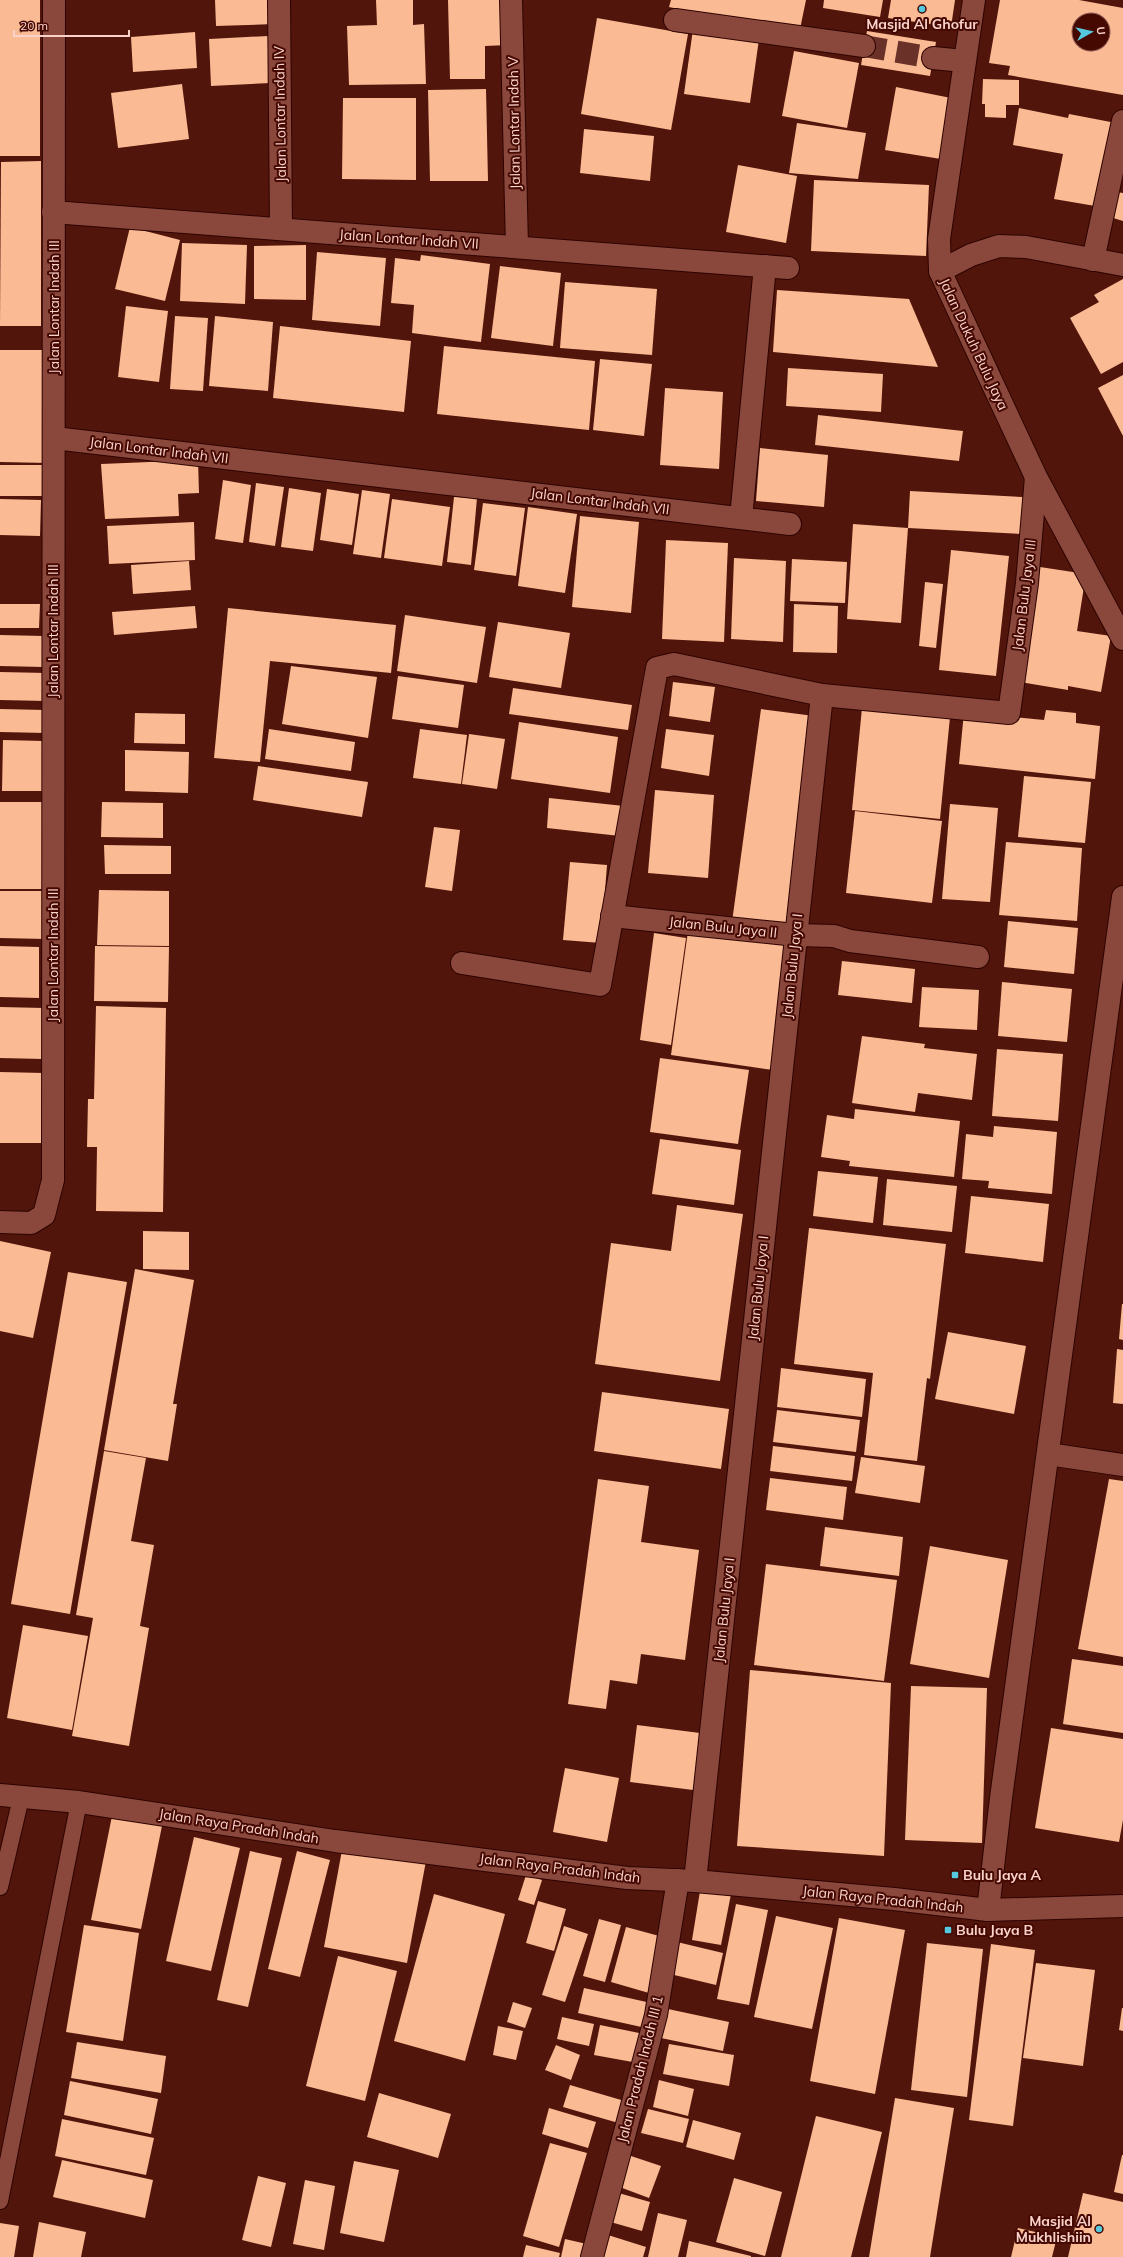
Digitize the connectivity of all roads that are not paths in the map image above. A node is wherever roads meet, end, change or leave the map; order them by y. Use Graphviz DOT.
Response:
graph roads {
  1 [pos="54,0"];
  2 [pos="279,0"];
  3 [pos="511,0"];
  4 [pos="974,0"];
  5 [pos="675,20"];
  6 [pos="864,46"];
  7 [pos="933,58"];
  8 [pos="964,61"];
  9 [pos="1123,120"];
  10 [pos="53,212"];
  11 [pos="282,229"];
  12 [pos="517,247"];
  13 [pos="1092,260"];
  14 [pos="1123,265"];
  15 [pos="765,266"];
  16 [pos="788,268"];
  17 [pos="940,271"];
  18 [pos="54,438"];
  19 [pos="1036,477"];
  20 [pos="741,518"];
  21 [pos="790,524"];
  22 [pos="1123,639"];
  23 [pos="822,695"];
  24 [pos="1123,897"];
  25 [pos="612,916"];
  26 [pos="796,935"];
  27 [pos="978,957"];
  28 [pos="462,964"];
  29 [pos="0,1222"];
  30 [pos="1048,1454"];
  31 [pos="1123,1465"];
  32 [pos="10,1796"];
  33 [pos="79,1802"];
  34 [pos="686,1880"];
  35 [pos="0,1887"];
  36 [pos="1123,1906"];
  37 [pos="988,1910"];
  38 [pos="0,2201"];
  39 [pos="592,2257"];
  1 -- 10 [label="street, Jalan Lontar Indah III"];
  2 -- 11 [label="street, Jalan Lontar Indah IV"];
  3 -- 12 [label="street, Jalan Lontar Indah V"];
  4 -- 8 [label="street, Jalan Dukuh Bulu Jaya"];
  5 -- 6 [label="street"];
  7 -- 8 [label="street"];
  8 -- 17 [label="street, Jalan Dukuh Bulu Jaya"];
  9 -- 13 [label="street"];
  10 -- 11 [label="street, Jalan Lontar Indah VII"];
  10 -- 18 [label="street, Jalan Lontar Indah III"];
  11 -- 12 [label="street, Jalan Lontar Indah VII"];
  12 -- 15 [label="street, Jalan Lontar Indah VII"];
  13 -- 14 [label="street"];
  13 -- 17 [label="street"];
  15 -- 16 [label="street, Jalan Lontar Indah VII"];
  15 -- 20 [label="street"];
  17 -- 19 [label="street, Jalan Dukuh Bulu Jaya"];
  18 -- 20 [label="street, Jalan Lontar Indah VII"];
  18 -- 29 [label="street, Jalan Lontar Indah III"];
  19 -- 22 [label="street, Jalan Dukuh Bulu Jaya"];
  19 -- 23 [label="street, Jalan Bulu Jaya III"];
  20 -- 21 [label="street, Jalan Lontar Indah VII"];
  23 -- 25 [label="street"];
  23 -- 26 [label="street, Jalan Bulu Jaya I"];
  24 -- 30 [label="street"];
  25 -- 26 [label="street, Jalan Bulu Jaya II"];
  25 -- 28 [label="street"];
  26 -- 27 [label="street, Jalan Bulu Jaya II"];
  26 -- 34 [label="street, Jalan Bulu Jaya I"];
  30 -- 31 [label="street"];
  30 -- 37 [label="street"];
  32 -- 33 [label="street, Jalan Raya Pradah Indah"];
  32 -- 35 [label="lane"];
  33 -- 34 [label="street, Jalan Raya Pradah Indah"];
  33 -- 38 [label="lane"];
  34 -- 37 [label="street, Jalan Raya Pradah Indah"];
  34 -- 39 [label="street, Jalan Pradah Indah III 1"];
  36 -- 37 [label="street, Jalan Raya Pradah Indah"];
}
